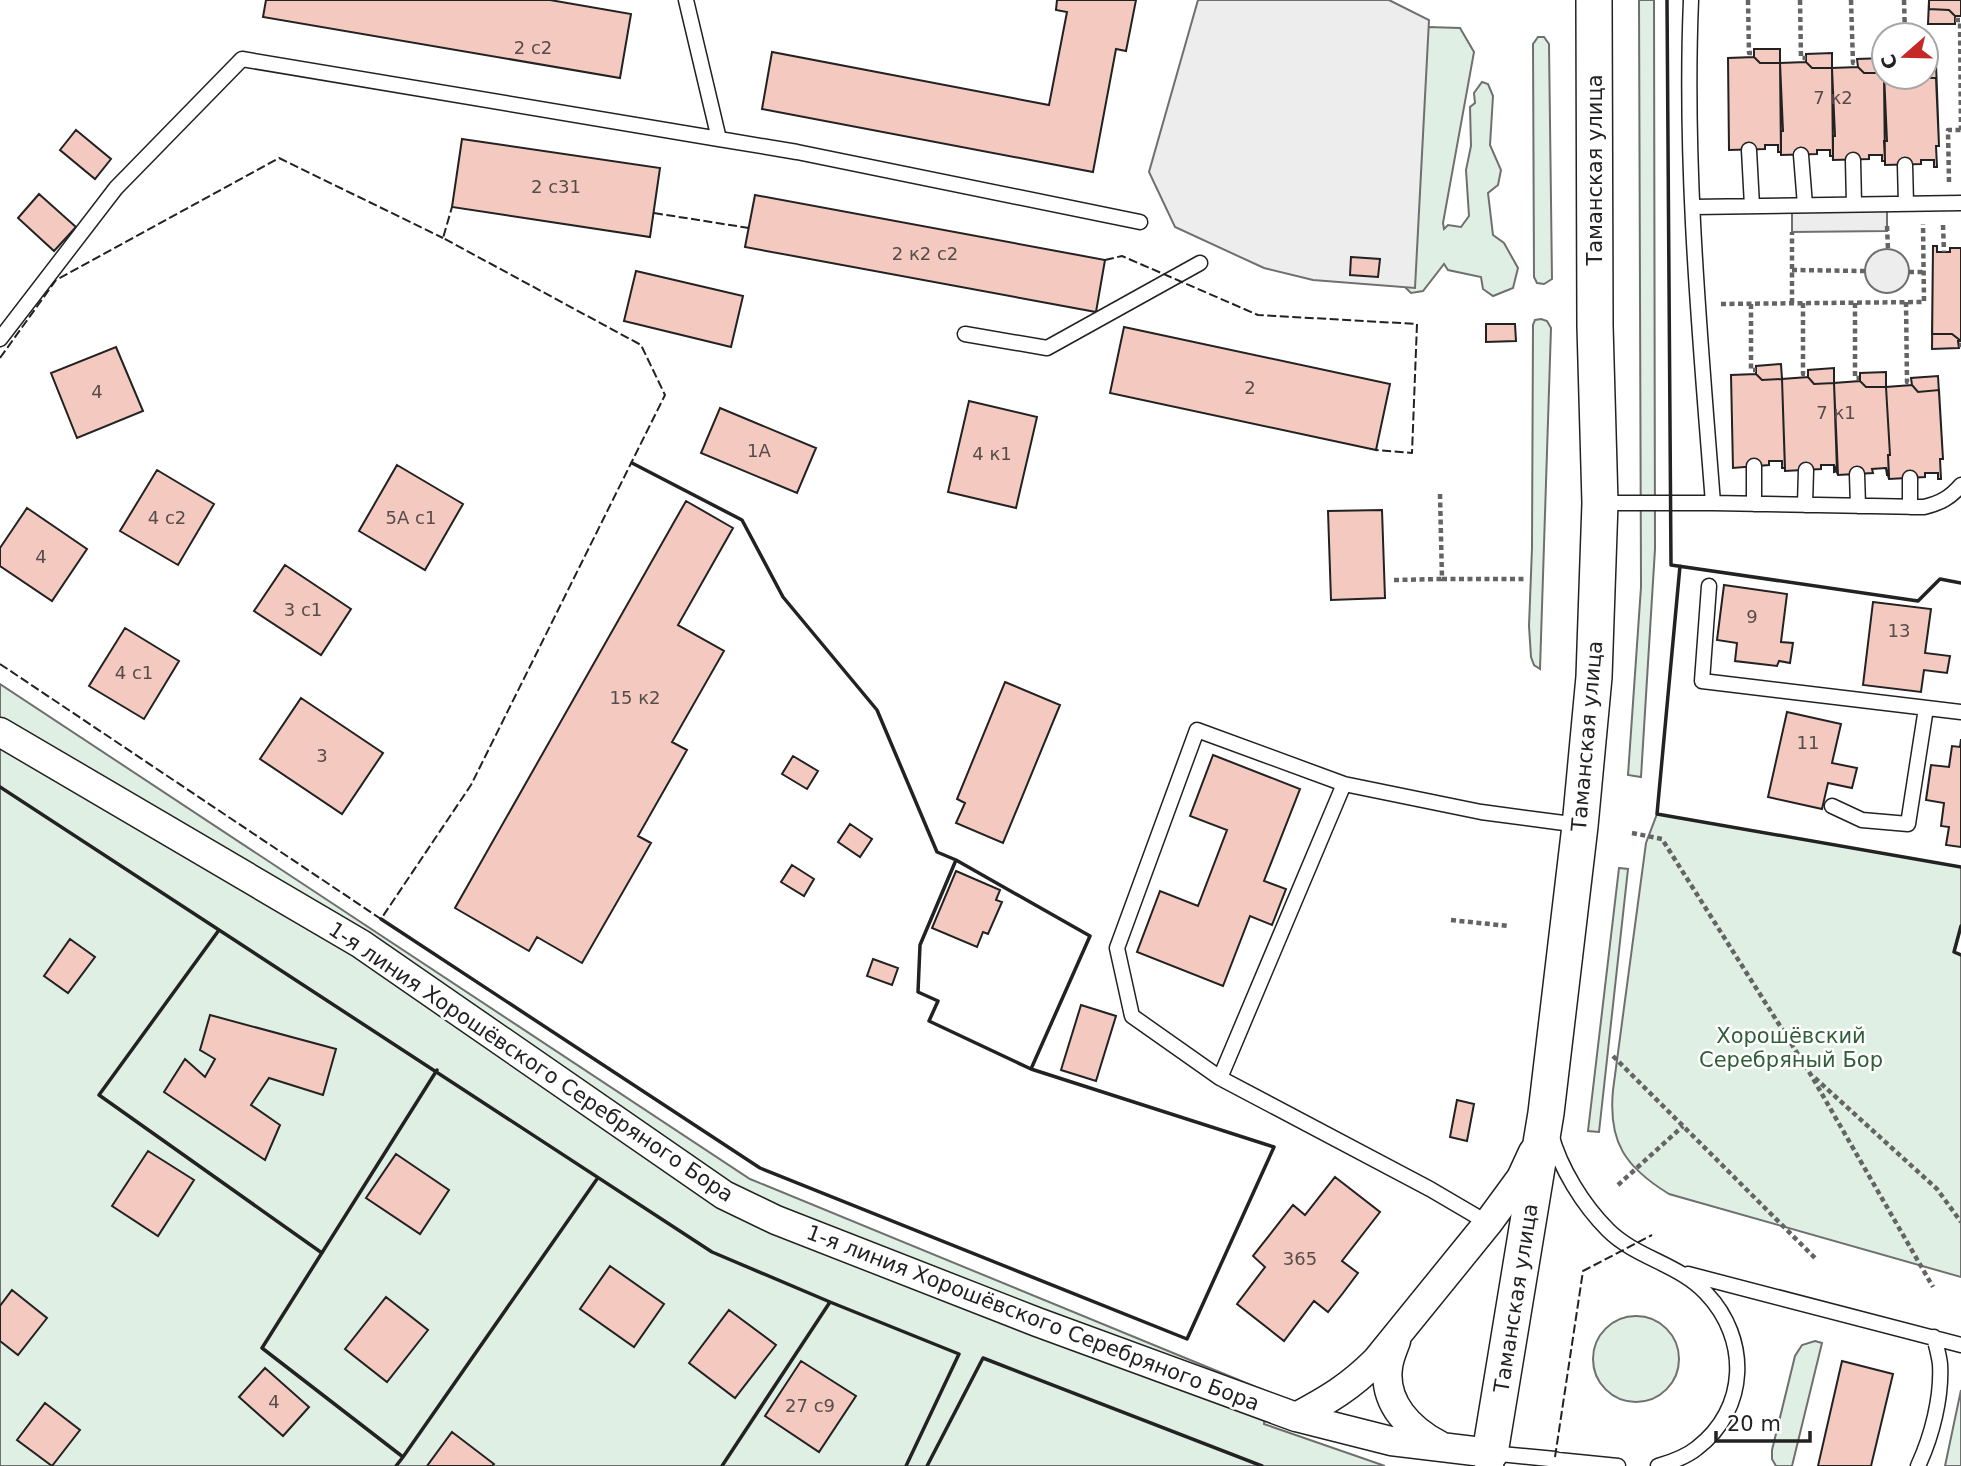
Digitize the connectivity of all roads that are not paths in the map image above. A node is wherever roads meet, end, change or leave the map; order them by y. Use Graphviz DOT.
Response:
graph roads {
  1 [pos="686,0"];
  2 [pos="1594,0"];
  3 [pos="1691,0"];
  4 [pos="719,139"];
  5 [pos="1749,150"];
  6 [pos="1801,155"];
  7 [pos="1853,160"];
  8 [pos="1905,165"];
  9 [pos="1955,203"];
  10 [pos="1854,204"];
  11 [pos="1906,204"];
  12 [pos="1805,205"];
  13 [pos="1752,206"];
  14 [pos="1693,207"];
  15 [pos="1140,222"];
  16 [pos="1200,262"];
  17 [pos="965,334"];
  18 [pos="0,339"];
  19 [pos="1754,466"];
  20 [pos="1806,470"];
  21 [pos="1857,474"];
  22 [pos="1910,478"];
  23 [pos="1961,485"];
  24 [pos="1600,503"];
  25 [pos="1713,503"];
  26 [pos="1754,503"];
  27 [pos="1805,505"];
  28 [pos="1858,506"];
  29 [pos="1910,507"];
  30 [pos="1709,586"];
  31 [pos="1926,708"];
  32 [pos="1961,712"];
  33 [pos="0,732"];
  34 [pos="1345,785"];
  35 [pos="1832,806"];
  36 [pos="1580,826"];
  37 [pos="1220,1078"];
  38 [pos="1546,1114"];
  39 [pos="1488,1223"];
  40 [pos="1523,1254"];
  41 [pos="1675,1271"];
  42 [pos="1934,1337"];
  43 [pos="1397,1338"];
  44 [pos="1961,1345"];
  45 [pos="1296,1417"];
  46 [pos="1444,1447"];
  47 [pos="1489,1459"];
  48 [pos="1555,1459"];
  49 [pos="1618,1466"];
  50 [pos="1658,1466"];
  51 [pos="1918,1466"];
  1 -- 4 [label="lane"];
  2 -- 24 [label="street, Таманская улица"];
  3 -- 14 [label="lane"];
  4 -- 15 [label="lane"];
  4 -- 18 [label="lane"];
  5 -- 13 [label="lane"];
  6 -- 12 [label="lane"];
  7 -- 10 [label="lane"];
  8 -- 11 [label="lane"];
  9 -- 11 [label="lane"];
  10 -- 11 [label="lane"];
  10 -- 12 [label="lane"];
  12 -- 13 [label="lane"];
  13 -- 14 [label="lane"];
  14 -- 25 [label="lane"];
  16 -- 17 [label="lane"];
  19 -- 26 [label="lane"];
  20 -- 27 [label="lane"];
  21 -- 28 [label="lane"];
  22 -- 29 [label="lane"];
  23 -- 29 [label="lane"];
  24 -- 25 [label="lane"];
  24 -- 36 [label="street, Таманская улица"];
  25 -- 26 [label="lane"];
  26 -- 27 [label="lane"];
  27 -- 28 [label="lane"];
  28 -- 29 [label="lane"];
  30 -- 31 [label="lane"];
  31 -- 32 [label="lane"];
  31 -- 35 [label="lane"];
  33 -- 45 [label="street, 1-я линия Хорошёвского Серебряного Бора"];
  34 -- 36 [label="lane"];
  34 -- 37 [label="lane"];
  34 -- 37 [label="lane"];
  36 -- 38 [label="street, Таманская улица"];
  37 -- 39 [label="lane"];
  38 -- 39 [label="street"];
  38 -- 40 [label="street, Таманская улица"];
  38 -- 41 [label="lane"];
  39 -- 40 [label="street"];
  39 -- 43 [label="street"];
  40 -- 47 [label="street, Таманская улица"];
  41 -- 42 [label="lane"];
  41 -- 50 [label="lane"];
  42 -- 44 [label="lane"];
  42 -- 51 [label="lane"];
  43 -- 45 [label="street"];
  43 -- 46 [label="street"];
  45 -- 46 [label="street, 1-я линия Хорошёвского Серебряного Бора"];
  46 -- 47 [label="street, 1-я линия Хорошёвского Серебряного Бора"];
  47 -- 48 [label="lane"];
  47 -- 49 [label="lane"];
}
